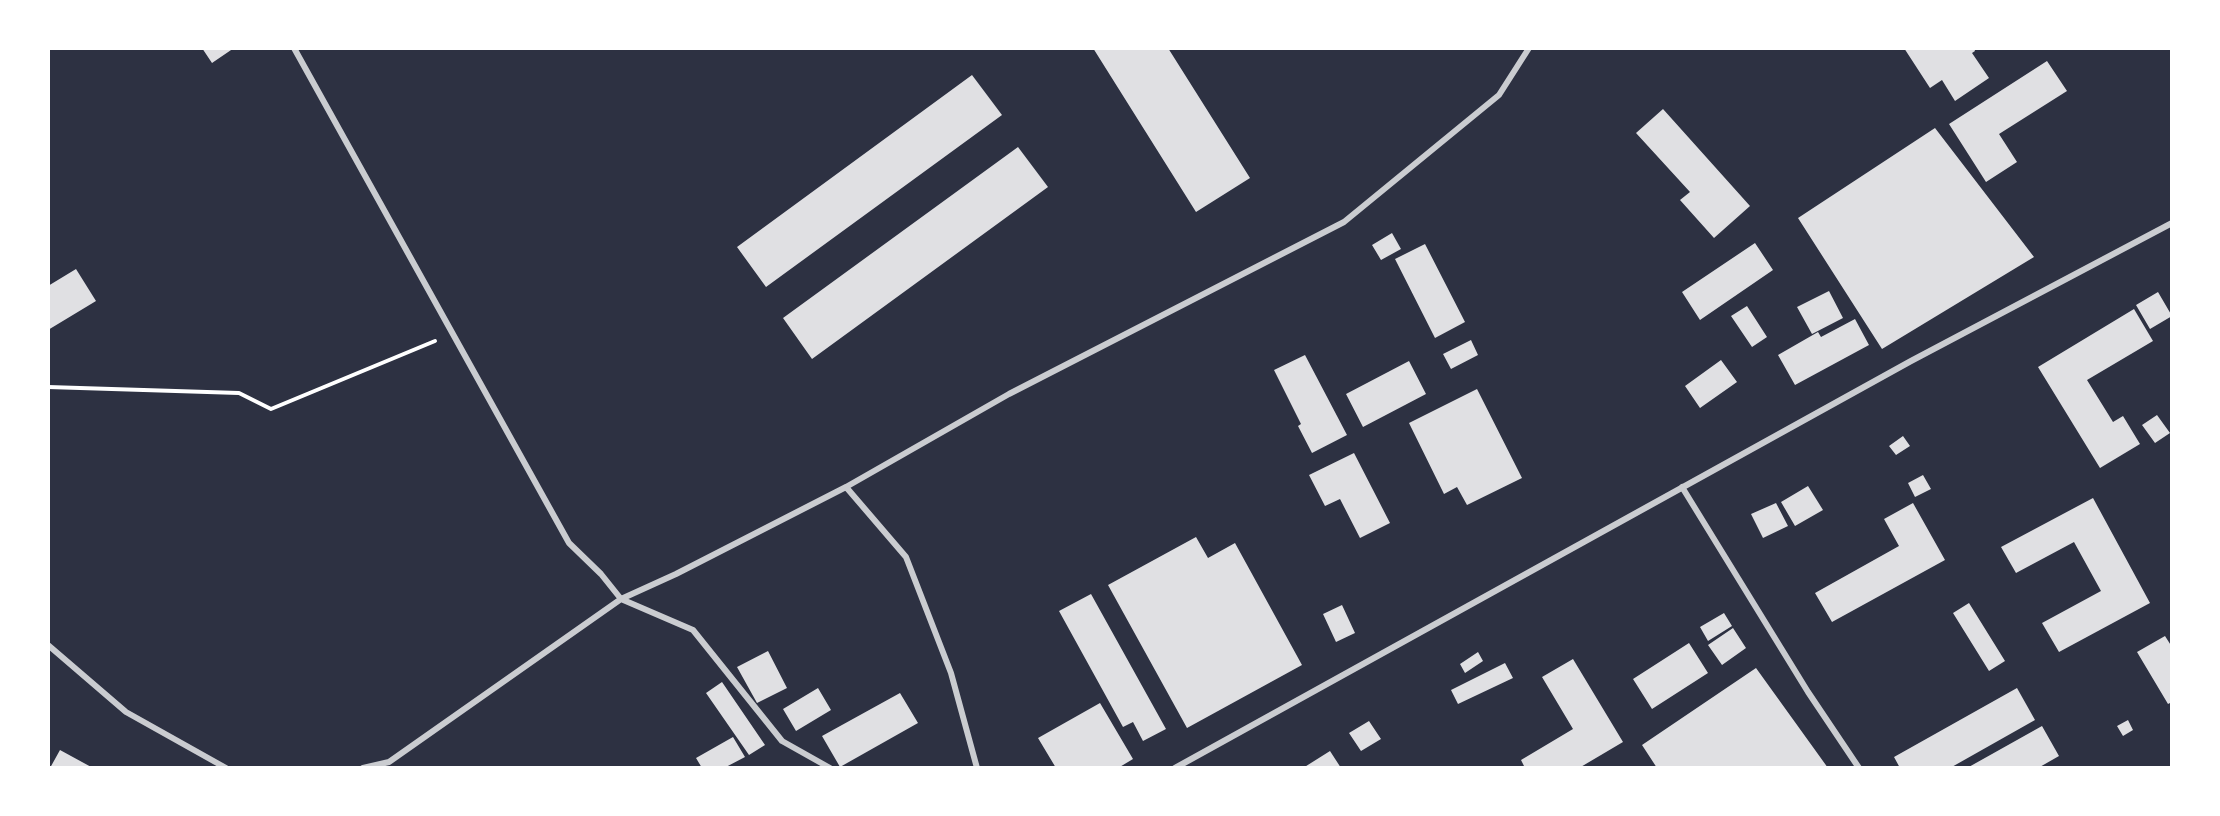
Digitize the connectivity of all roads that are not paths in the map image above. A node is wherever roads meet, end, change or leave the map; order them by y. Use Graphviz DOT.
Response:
graph roads {
  1 [pos="294,48"];
  2 [pos="1529,48"];
  3 [pos="2171,225"];
  4 [pos="846,487"];
  5 [pos="1682,487"];
  6 [pos="621,599"];
  7 [pos="48,645"];
  8 [pos="226,768"];
  9 [pos="363,768"];
  10 [pos="830,768"];
  11 [pos="977,768"];
  12 [pos="1175,768"];
  13 [pos="1859,768"];
  1 -- 6 [label="street"];
  2 -- 4 [label="street"];
  3 -- 5 [label="street"];
  4 -- 6 [label="street"];
  4 -- 11 [label="street"];
  5 -- 12 [label="street"];
  5 -- 13 [label="street"];
  6 -- 9 [label="street"];
  6 -- 10 [label="street"];
  7 -- 8 [label="street"];
}
